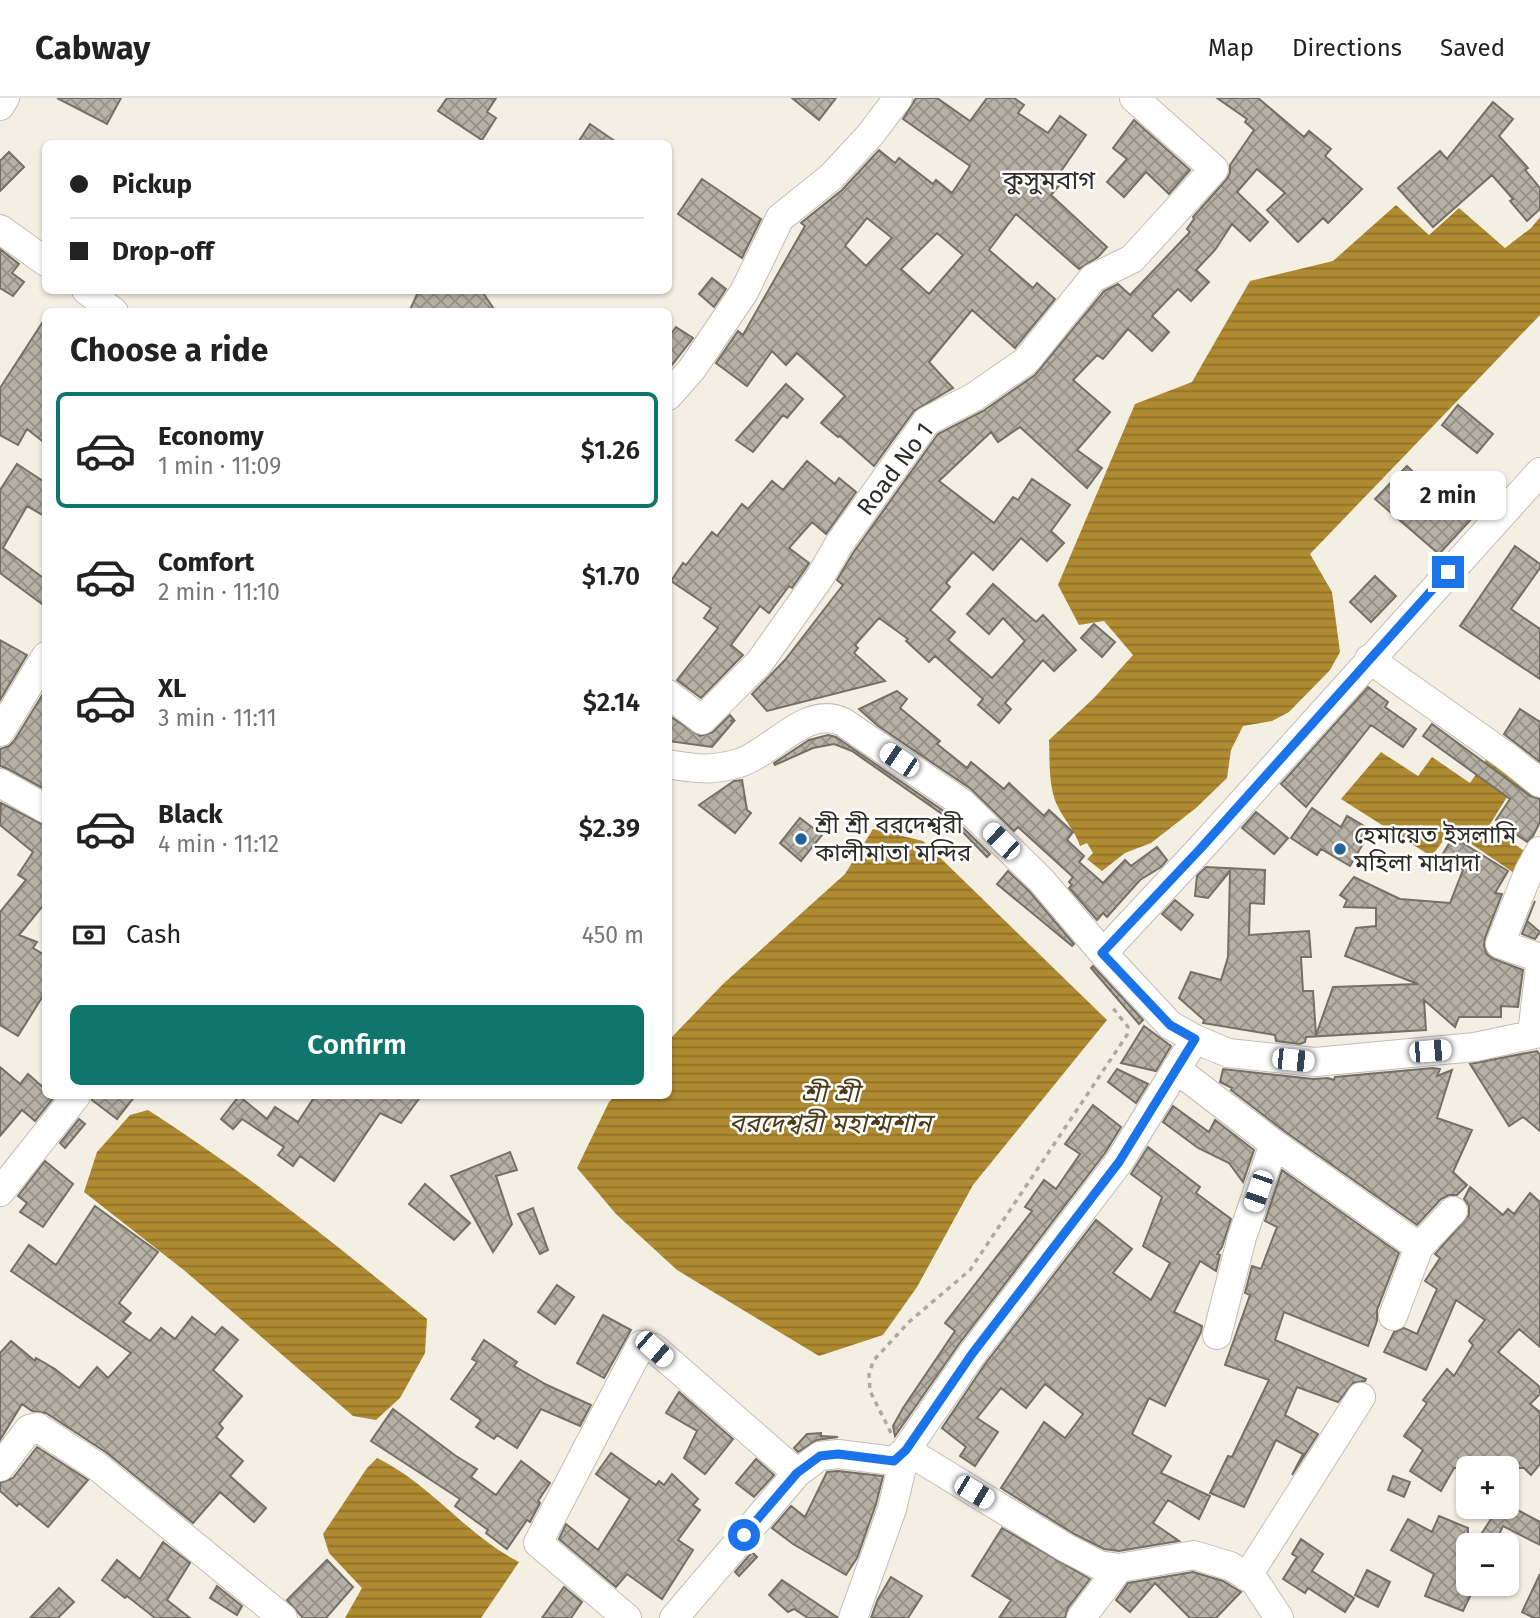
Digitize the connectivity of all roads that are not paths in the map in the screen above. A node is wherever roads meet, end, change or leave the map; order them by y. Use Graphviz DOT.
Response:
graph roads {
  1 [pos="5,98"];
  2 [pos="898,98"];
  3 [pos="1134,98"];
  4 [pos="0,106"];
  5 [pos="0,229"];
  6 [pos="42,259"];
  7 [pos="91,294"];
  8 [pos="109,308"];
  9 [pos="672,392"];
  10 [pos="1540,472"];
  11 [pos="1369,659"];
  12 [pos="42,665"];
  13 [pos="672,697"];
  14 [pos="0,732"];
  15 [pos="672,765"];
  16 [pos="0,783"];
  17 [pos="1540,783"];
  18 [pos="42,807"];
  19 [pos="1540,851"];
  20 [pos="1102,953"];
  21 [pos="1540,958"];
  22 [pos="1540,967"];
  23 [pos="1536,1034"];
  24 [pos="1195,1039"];
  25 [pos="1176,1069"];
  26 [pos="74,1099"];
  27 [pos="1274,1144"];
  28 [pos="0,1192"];
  29 [pos="1452,1211"];
  30 [pos="1419,1247"];
  31 [pos="1392,1316"];
  32 [pos="1216,1335"];
  33 [pos="1362,1397"];
  34 [pos="906,1450"];
  35 [pos="0,1467"];
  36 [pos="797,1473"];
  37 [pos="1119,1568"];
  38 [pos="1247,1577"];
  39 [pos="283,1618"];
  40 [pos="627,1618"];
  41 [pos="674,1618"];
  42 [pos="853,1618"];
  43 [pos="1081,1618"];
  44 [pos="1279,1618"];
  1 -- 4 [label="street"];
  2 -- 9 [label="street"];
  3 -- 13 [label="street, Road No 1"];
  5 -- 6 [label="street"];
  7 -- 8 [label="street"];
  10 -- 11 [label="street"];
  11 -- 17 [label="street"];
  11 -- 20 [label="street"];
  12 -- 14 [label="street"];
  15 -- 20 [label="street"];
  16 -- 18 [label="street"];
  19 -- 21 [label="street"];
  20 -- 24 [label="street"];
  22 -- 23 [label="street"];
  23 -- 24 [label="street"];
  24 -- 25 [label="street"];
  25 -- 27 [label="street"];
  25 -- 34 [label="street"];
  26 -- 28 [label="street"];
  27 -- 30 [label="street"];
  27 -- 32 [label="street"];
  29 -- 30 [label="street"];
  30 -- 31 [label="street"];
  33 -- 38 [label="street"];
  34 -- 36 [label="street"];
  34 -- 37 [label="street"];
  34 -- 42 [label="street"];
  35 -- 39 [label="street"];
  36 -- 40 [label="street"];
  36 -- 41 [label="street"];
  37 -- 38 [label="street"];
  37 -- 43 [label="street"];
  38 -- 44 [label="street"];
}
